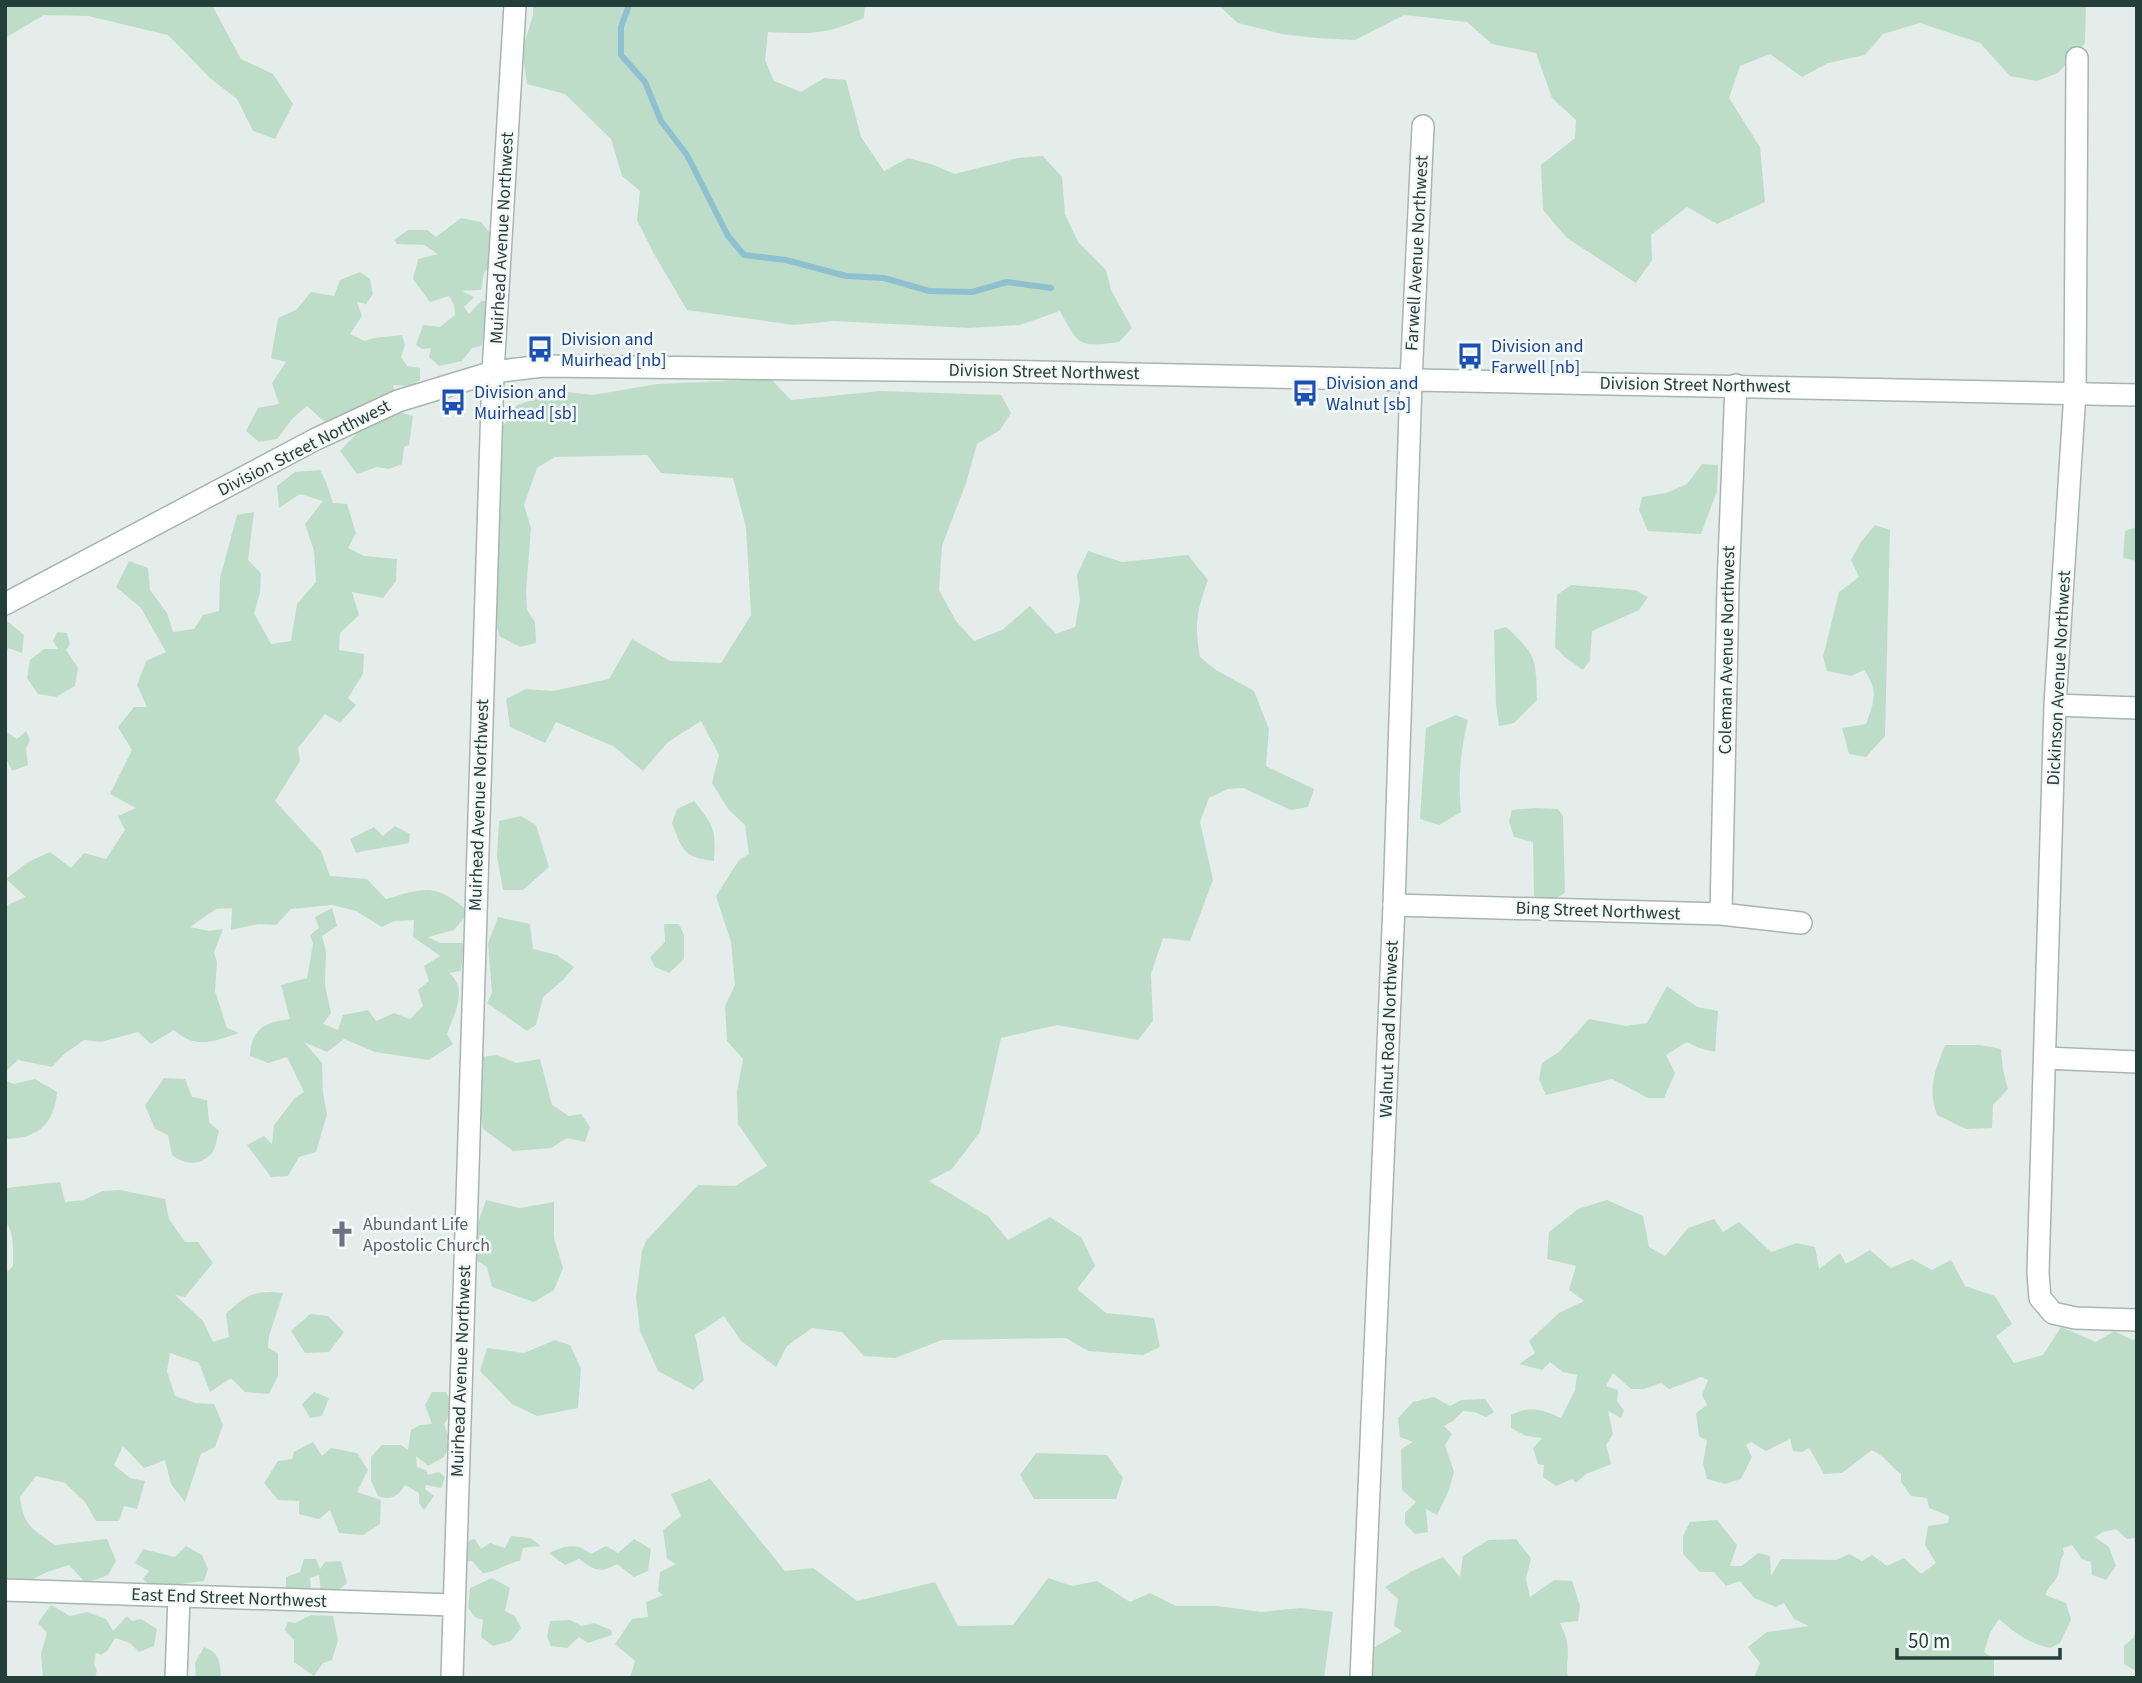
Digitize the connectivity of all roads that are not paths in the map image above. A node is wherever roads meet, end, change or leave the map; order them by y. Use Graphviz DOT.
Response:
graph roads {
  1 [pos="515,5"];
  2 [pos="2077,58"];
  3 [pos="1423,127"];
  4 [pos="494,372"];
  5 [pos="1411,380"];
  6 [pos="1735,386"];
  7 [pos="2075,392"];
  8 [pos="2137,395"];
  9 [pos="5,604"];
  10 [pos="2056,705"];
  11 [pos="2137,708"];
  12 [pos="1394,905"];
  13 [pos="1721,914"];
  14 [pos="1801,923"];
  15 [pos="2045,1058"];
  16 [pos="2137,1062"];
  17 [pos="2137,1320"];
  18 [pos="5,1590"];
  19 [pos="179,1596"];
  20 [pos="453,1605"];
  21 [pos="176,1678"];
  22 [pos="452,1678"];
  23 [pos="1361,1678"];
  1 -- 4 [label="street, Muirhead Avenue Northwest"];
  2 -- 7 [label="street, Dickinson Avenue Northwest"];
  3 -- 5 [label="street, Farwell Avenue Northwest"];
  4 -- 5 [label="street, Division Street Northwest"];
  4 -- 9 [label="street, Division Street Northwest"];
  4 -- 20 [label="street, Muirhead Avenue Northwest"];
  5 -- 6 [label="street, Division Street Northwest"];
  5 -- 12 [label="street, Walnut Road Northwest"];
  6 -- 7 [label="street, Division Street Northwest"];
  6 -- 13 [label="street, Coleman Avenue Northwest"];
  7 -- 8 [label="street, Division Street Northwest"];
  7 -- 10 [label="street, Dickinson Avenue Northwest"];
  10 -- 11 [label="street"];
  10 -- 15 [label="street, Dickinson Avenue Northwest"];
  12 -- 13 [label="street, Bing Street Northwest"];
  12 -- 23 [label="street, Walnut Road Northwest"];
  13 -- 14 [label="street, Bing Street Northwest"];
  15 -- 16 [label="street"];
  15 -- 17 [label="street, Dickinson Avenue Northwest"];
  18 -- 19 [label="street, East End Street Northwest"];
  19 -- 20 [label="street, East End Street Northwest"];
  19 -- 21 [label="street"];
  20 -- 22 [label="street, Muirhead Avenue Northwest"];
}
